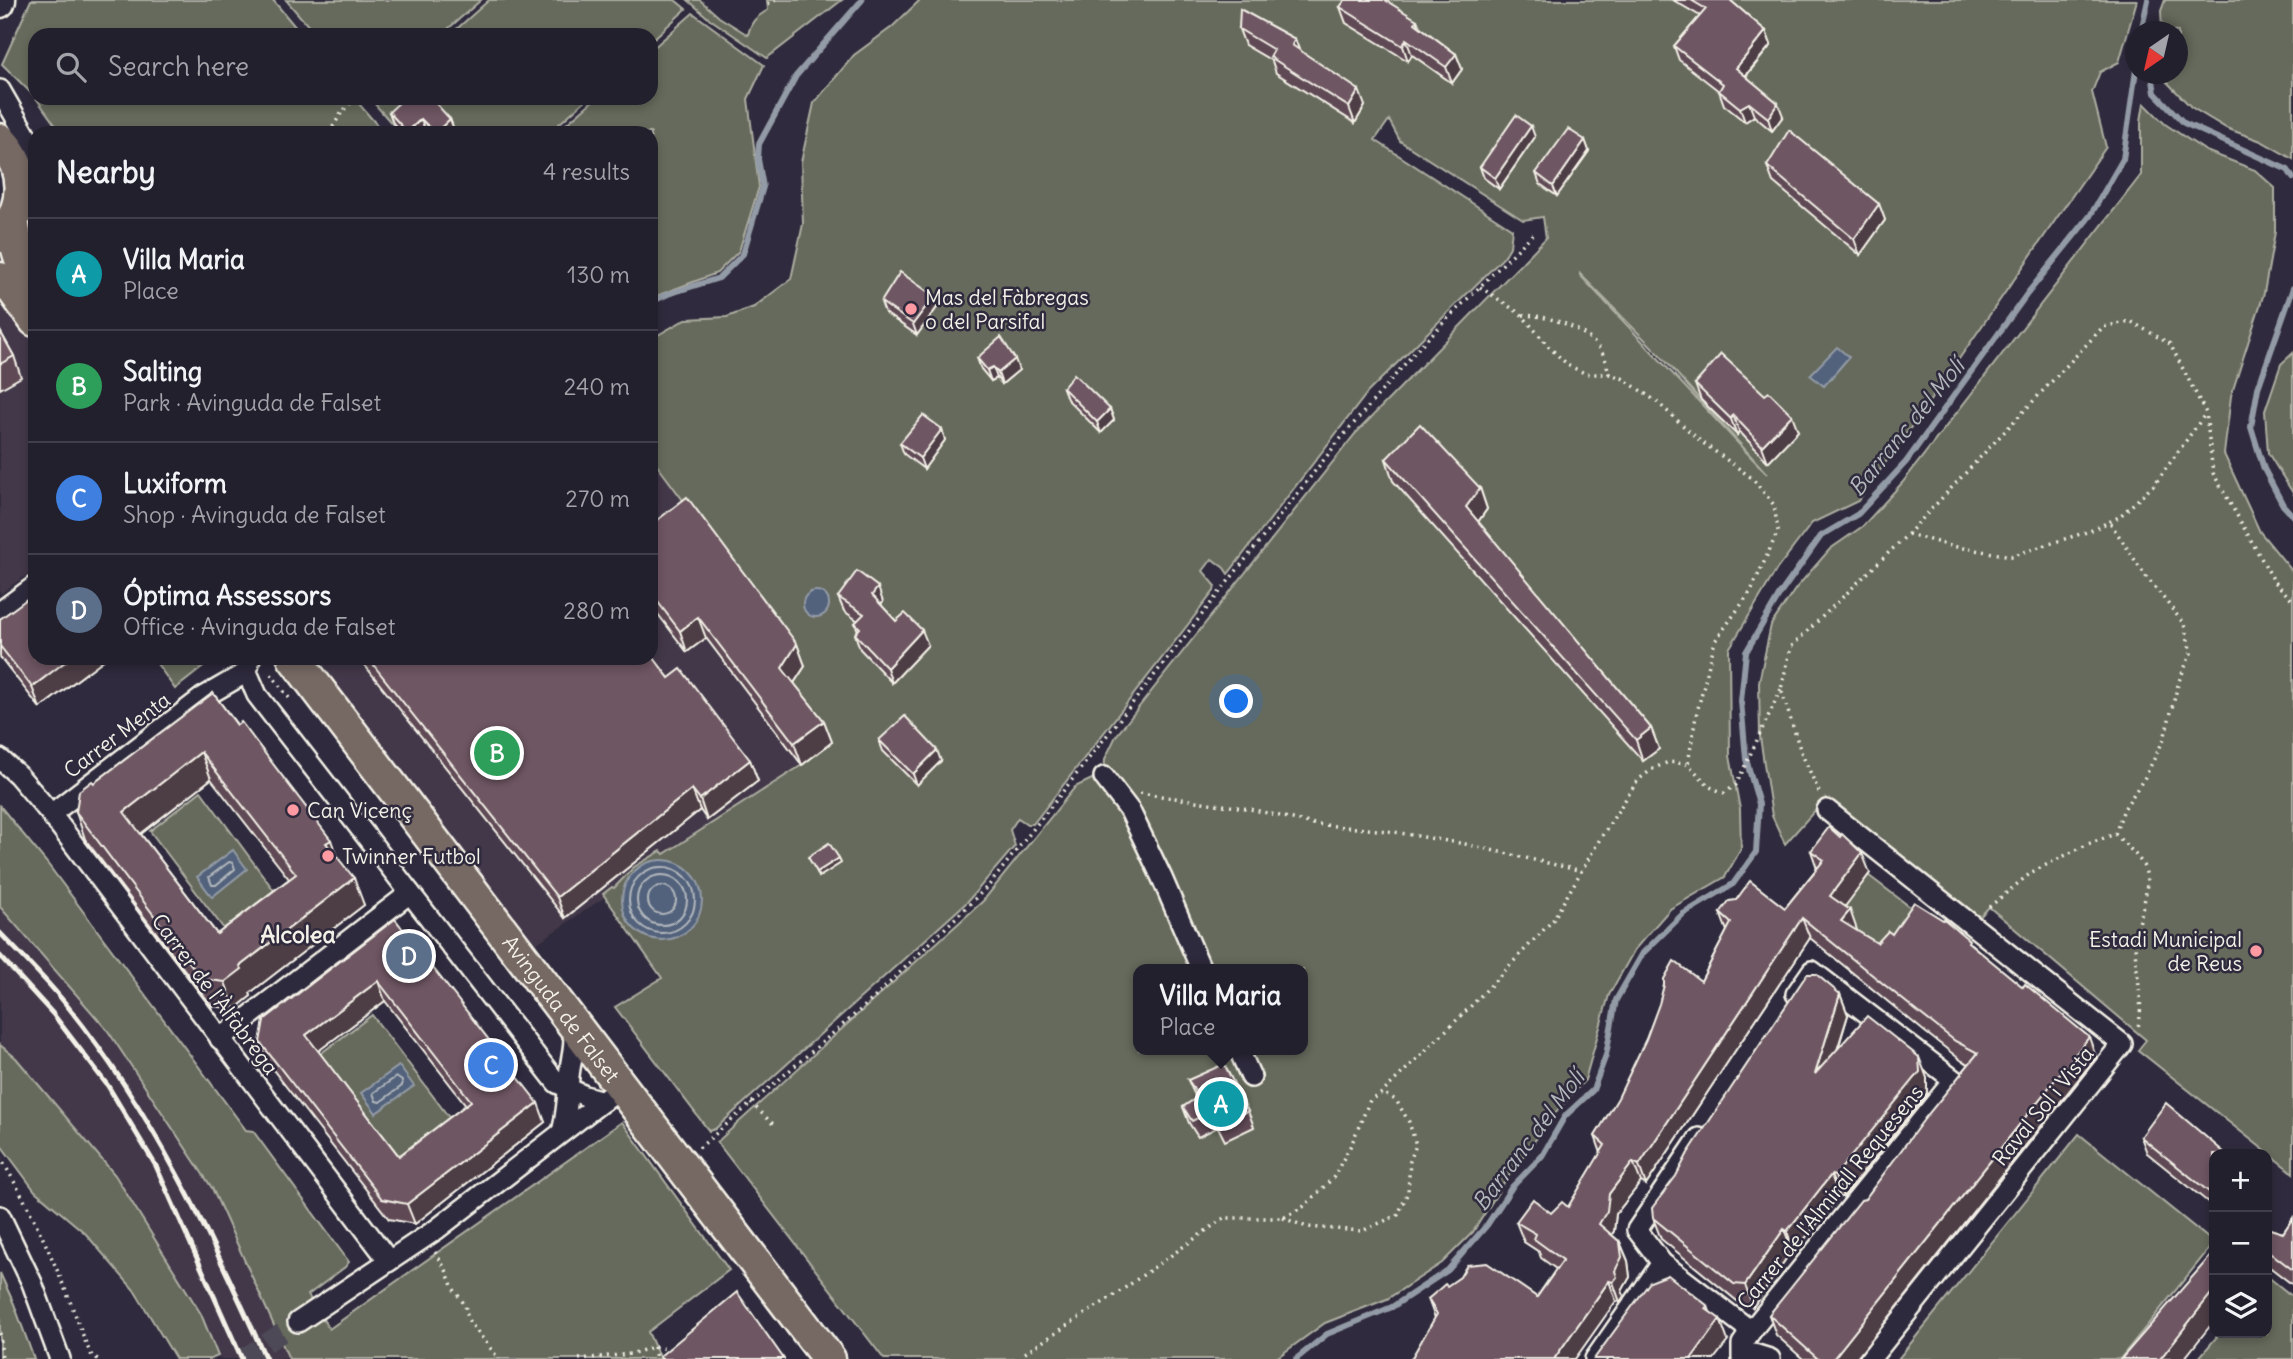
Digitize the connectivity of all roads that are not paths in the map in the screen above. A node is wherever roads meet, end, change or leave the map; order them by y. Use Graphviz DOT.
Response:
graph roads {
  1 [pos="0,90"];
  2 [pos="28,139"];
  3 [pos="0,140"];
  4 [pos="6,229"];
  5 [pos="28,276"];
  6 [pos="0,279"];
  7 [pos="0,294"];
  8 [pos="28,311"];
  9 [pos="28,316"];
  10 [pos="28,591"];
  11 [pos="0,612"];
  12 [pos="248,665"];
  13 [pos="299,665"];
  14 [pos="323,665"];
  15 [pos="0,759"];
  16 [pos="1109,783"];
  17 [pos="1827,810"];
  18 [pos="51,814"];
  19 [pos="410,893"];
  20 [pos="1199,964"];
  21 [pos="1789,1004"];
  22 [pos="573,1021"];
  23 [pos="220,1039"];
  24 [pos="1241,1055"];
  25 [pos="1251,1077"];
  26 [pos="569,1088"];
  27 [pos="613,1094"];
  28 [pos="1713,1117"];
  29 [pos="562,1132"];
  30 [pos="0,1216"];
  31 [pos="389,1261"];
  32 [pos="1662,1263"];
  33 [pos="298,1322"];
  34 [pos="1751,1331"];
  35 [pos="60,1359"];
  36 [pos="829,1359"];
  37 [pos="852,1359"];
  38 [pos="1595,1359"];
  39 [pos="1743,1359"];
  40 [pos="1770,1359"];
  41 [pos="1870,1359"];
  1 -- 2 [label="street"];
  3 -- 4 [label="main road"];
  4 -- 5 [label="main road"];
  6 -- 8 [label="main road"];
  7 -- 9 [label="main road"];
  10 -- 11 [label="street"];
  12 -- 18 [label="street, Carrer Menta"];
  12 -- 19 [label="street, Avinguda de Falset"];
  13 -- 22 [label="main road, Avinguda de Falset"];
  14 -- 37 [label="main road, Avinguda de Falset"];
  15 -- 18 [label="street, Carrer de l'Àlfàbrega"];
  16 -- 20 [label="street"];
  17 -- 41 [label="street, Raval Sol i Vista"];
  18 -- 23 [label="street, Carrer de l'Àlfàbrega"];
  19 -- 23 [label="street"];
  19 -- 26 [label="street, Avinguda de Falset"];
  21 -- 34 [label="street, Carrer de l'Almirall Requesens"];
  22 -- 26 [label="street"];
  22 -- 27 [label="main road, Avinguda de Falset"];
  23 -- 31 [label="street, Carrer de l'Àlfàbrega"];
  24 -- 25 [label="street"];
  26 -- 27 [label="street, Avinguda de Falset"];
  26 -- 29 [label="street"];
  27 -- 29 [label="street"];
  27 -- 36 [label="main road, Avinguda de Falset"];
  28 -- 32 [label="street, Carrer de l'Almirall Requesens"];
  29 -- 31 [label="street"];
  30 -- 35 [label="street"];
  31 -- 33 [label="street"];
  32 -- 34 [label="street, Carrer de l'Almirall Requesens"];
  32 -- 38 [label="street"];
  34 -- 39 [label="street"];
  39 -- 40 [label="street"];
}
